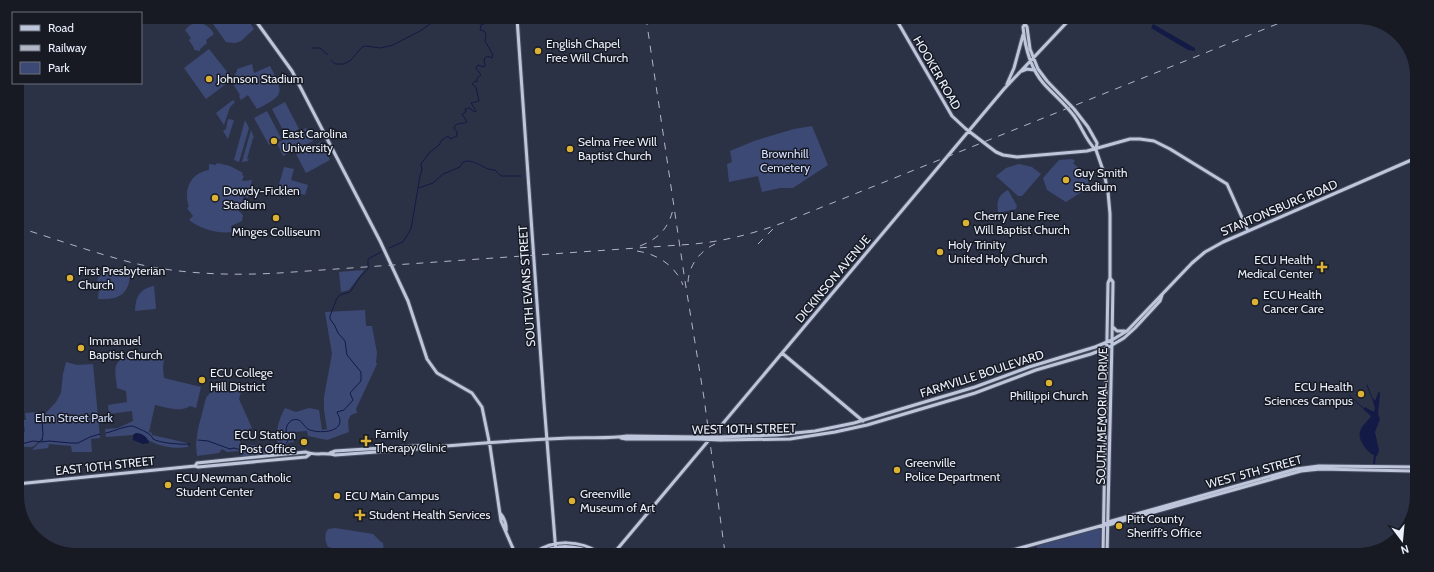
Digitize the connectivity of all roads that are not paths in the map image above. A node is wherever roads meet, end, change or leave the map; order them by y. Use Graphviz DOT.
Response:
graph roads {
  1 [pos="259,24"];
  2 [pos="517,24"];
  3 [pos="899,24"];
  4 [pos="1025,24"];
  5 [pos="1066,24"];
  6 [pos="1023,33"];
  7 [pos="1033,58"];
  8 [pos="1030,61"];
  9 [pos="1034,70"];
  10 [pos="1020,72"];
  11 [pos="1004,89"];
  12 [pos="968,131"];
  13 [pos="1096,150"];
  14 [pos="1410,161"];
  15 [pos="1248,231"];
  16 [pos="1110,278"];
  17 [pos="1162,295"];
  18 [pos="1113,326"];
  19 [pos="1127,331"];
  20 [pos="1112,340"];
  21 [pos="1107,342"];
  22 [pos="1112,345"];
  23 [pos="1107,348"];
  24 [pos="1096,352"];
  25 [pos="782,353"];
  26 [pos="1106,358"];
  27 [pos="862,421"];
  28 [pos="867,425"];
  29 [pos="720,438"];
  30 [pos="547,439"];
  31 [pos="489,442"];
  32 [pos="433,447"];
  33 [pos="379,448"];
  34 [pos="367,452"];
  35 [pos="330,453"];
  36 [pos="1410,467"];
  37 [pos="1410,471"];
  38 [pos="1255,480"];
  39 [pos="24,483"];
  40 [pos="1231,487"];
  41 [pos="1228,491"];
  42 [pos="1204,499"];
  43 [pos="1108,523"];
  44 [pos="1104,525"];
  45 [pos="555,546"];
  46 [pos="513,548"];
  47 [pos="543,548"];
  48 [pos="551,548"];
  49 [pos="577,548"];
  50 [pos="588,548"];
  51 [pos="618,548"];
  52 [pos="1020,548"];
  53 [pos="1103,548"];
  54 [pos="1107,548"];
  1 -- 31 [label="main road"];
  2 -- 30 [label="main road, SOUTH EVANS STREET"];
  3 -- 12 [label="main road, HOOKER ROAD"];
  4 -- 6 [label="main road, SOUTH MEMORIAL DRIVE"];
  4 -- 7 [label="main road, SOUTH MEMORIAL DRIVE"];
  5 -- 7 [label="main road, DICKINSON AVENUE"];
  6 -- 8 [label="main road, SOUTH MEMORIAL DRIVE"];
  6 -- 11 [label="main road"];
  7 -- 8 [label="main road, DICKINSON AVENUE"];
  7 -- 13 [label="main road, SOUTH MEMORIAL DRIVE"];
  8 -- 9 [label="main road, SOUTH MEMORIAL DRIVE"];
  8 -- 10 [label="main road, DICKINSON AVENUE"];
  9 -- 10 [label="main road"];
  9 -- 13 [label="main road, SOUTH MEMORIAL DRIVE"];
  10 -- 11 [label="main road, DICKINSON AVENUE"];
  11 -- 12 [label="main road, DICKINSON AVENUE"];
  12 -- 13 [label="main road, HOOKER ROAD"];
  12 -- 25 [label="main road, DICKINSON AVENUE"];
  13 -- 15 [label="main road, HOOKER ROAD"];
  13 -- 16 [label="main road, SOUTH MEMORIAL DRIVE"];
  14 -- 15 [label="main road, STANTONSBURG ROAD"];
  15 -- 17 [label="main road, STANTONSBURG ROAD"];
  16 -- 18 [label="main road, SOUTH MEMORIAL DRIVE"];
  16 -- 21 [label="main road, SOUTH MEMORIAL DRIVE"];
  17 -- 19 [label="main road, STANTONSBURG ROAD"];
  17 -- 22 [label="main road, STANTONSBURG ROAD"];
  18 -- 19 [label="main road"];
  18 -- 20 [label="main road, SOUTH MEMORIAL DRIVE"];
  19 -- 20 [label="main road, STANTONSBURG ROAD"];
  20 -- 21 [label="main road, STANTONSBURG ROAD"];
  20 -- 22 [label="main road, SOUTH MEMORIAL DRIVE"];
  21 -- 23 [label="main road, SOUTH MEMORIAL DRIVE"];
  21 -- 27 [label="main road, FARMVILLE BOULEVARD"];
  22 -- 23 [label="main road, STANTONSBURG ROAD"];
  22 -- 43 [label="main road, SOUTH MEMORIAL DRIVE"];
  23 -- 24 [label="main road, FARMVILLE BOULEVARD"];
  23 -- 26 [label="main road, SOUTH MEMORIAL DRIVE"];
  24 -- 26 [label="main road"];
  24 -- 28 [label="main road, FARMVILLE BOULEVARD"];
  25 -- 27 [label="main road"];
  25 -- 51 [label="main road, DICKINSON AVENUE"];
  26 -- 44 [label="main road, SOUTH MEMORIAL DRIVE"];
  27 -- 28 [label="main road"];
  27 -- 29 [label="main road, WEST 10TH STREET"];
  28 -- 29 [label="main road, WEST 10TH STREET"];
  29 -- 30 [label="main road, WEST 10TH STREET, bridge"];
  30 -- 31 [label="main road, EAST 10TH STREET"];
  30 -- 45 [label="main road, SOUTH EVANS STREET"];
  31 -- 32 [label="main road, EAST 10TH STREET"];
  31 -- 46 [label="main road"];
  32 -- 33 [label="main road, EAST 10TH STREET"];
  32 -- 34 [label="main road, EAST 10TH STREET"];
  33 -- 34 [label="main road"];
  33 -- 35 [label="main road, EAST 10TH STREET"];
  34 -- 35 [label="main road, EAST 10TH STREET"];
  35 -- 39 [label="main road, EAST 10TH STREET"];
  36 -- 38 [label="main road, WEST 5TH STREET"];
  37 -- 41 [label="main road, WEST 5TH STREET"];
  38 -- 40 [label="main road, WEST 5TH STREET"];
  38 -- 41 [label="main road"];
  40 -- 42 [label="main road"];
  40 -- 43 [label="main road, WEST 5TH STREET"];
  41 -- 42 [label="main road, WEST 5TH STREET"];
  42 -- 43 [label="main road, WEST 5TH STREET"];
  43 -- 44 [label="main road, WEST 5TH STREET"];
  43 -- 54 [label="main road, SOUTH MEMORIAL DRIVE"];
  44 -- 52 [label="main road, WEST 5TH STREET"];
  44 -- 53 [label="main road, SOUTH MEMORIAL DRIVE"];
  45 -- 47 [label="main road"];
  45 -- 48 [label="main road"];
  45 -- 49 [label="main road"];
  45 -- 50 [label="main road"];
}
